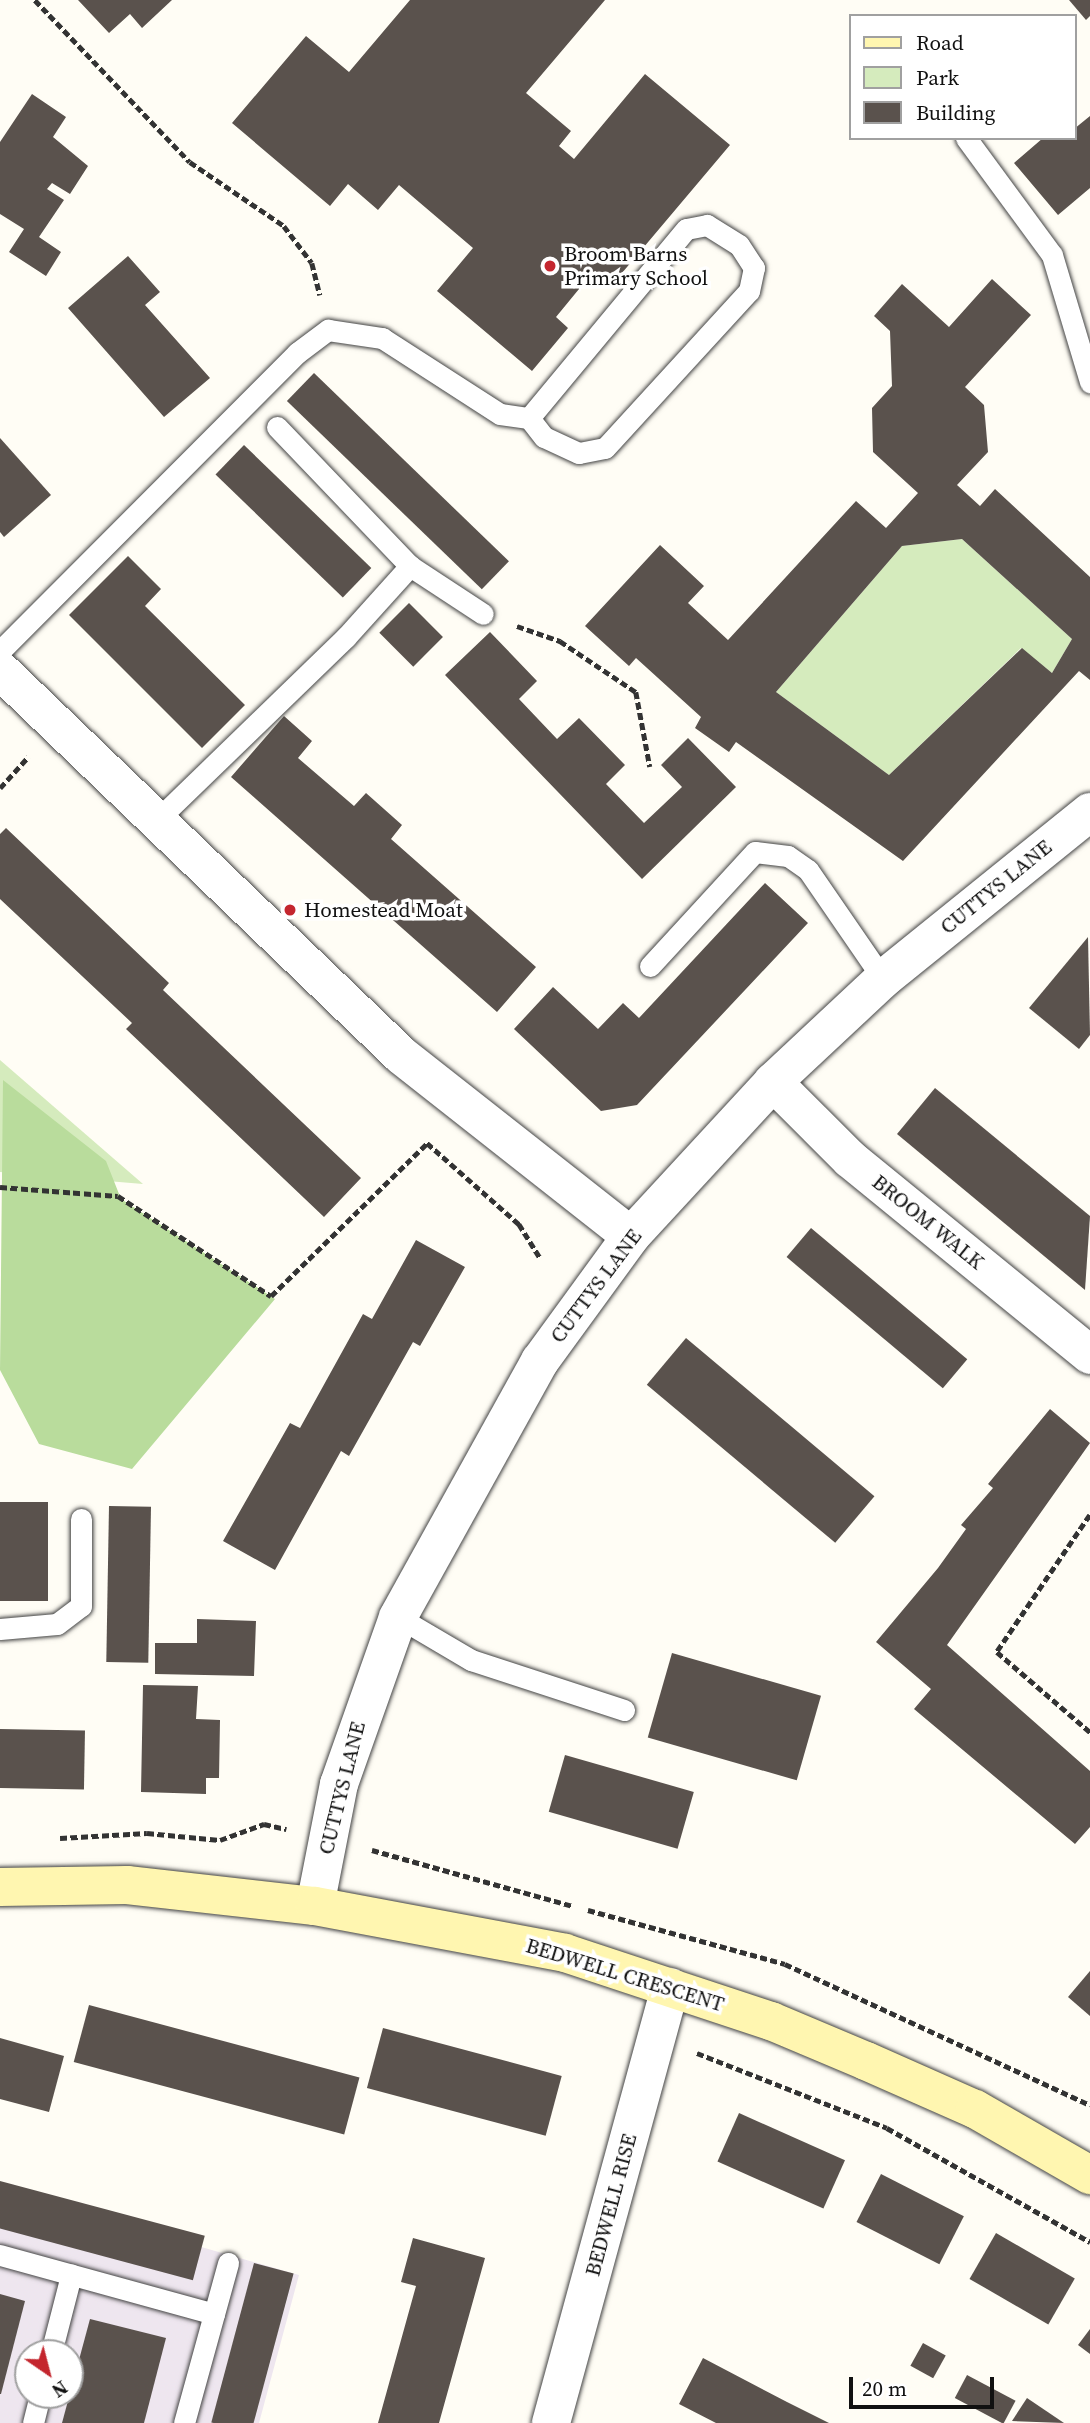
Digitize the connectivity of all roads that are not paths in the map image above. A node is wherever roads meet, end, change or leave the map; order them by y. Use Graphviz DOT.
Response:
graph roads {
  1 [pos="967,140"];
  2 [pos="1090,382"];
  3 [pos="529,418"];
  4 [pos="277,427"];
  5 [pos="410,566"];
  6 [pos="484,614"];
  7 [pos="0,651"];
  8 [pos="0,670"];
  9 [pos="1090,812"];
  10 [pos="153,824"];
  11 [pos="650,966"];
  12 [pos="883,979"];
  13 [pos="773,1082"];
  14 [pos="631,1236"];
  15 [pos="1090,1355"];
  16 [pos="81,1519"];
  17 [pos="398,1617"];
  18 [pos="0,1629"];
  19 [pos="624,1710"];
  20 [pos="0,1887"];
  21 [pos="315,1906"];
  22 [pos="670,1987"];
  23 [pos="1090,2175"];
  24 [pos="0,2255"];
  25 [pos="228,2263"];
  26 [pos="71,2275"];
  27 [pos="214,2314"];
  28 [pos="55,2339"];
  29 [pos="184,2423"];
  30 [pos="551,2423"];
  1 -- 2 [label="lane"];
  3 -- 3 [label="lane"];
  3 -- 7 [label="lane"];
  4 -- 5 [label="lane"];
  5 -- 6 [label="lane"];
  5 -- 10 [label="lane"];
  8 -- 10 [label="street"];
  9 -- 12 [label="street, CUTTYS LANE"];
  10 -- 14 [label="street"];
  11 -- 12 [label="lane"];
  12 -- 13 [label="street, CUTTYS LANE"];
  13 -- 14 [label="street, CUTTYS LANE"];
  13 -- 15 [label="street, BROOM WALK"];
  14 -- 17 [label="street, CUTTYS LANE"];
  16 -- 18 [label="lane"];
  17 -- 19 [label="lane"];
  17 -- 21 [label="street, CUTTYS LANE"];
  20 -- 21 [label="street, BEDWELL CRESCENT"];
  21 -- 22 [label="street, BEDWELL CRESCENT"];
  22 -- 23 [label="street, BEDWELL CRESCENT"];
  22 -- 30 [label="street, BEDWELL RISE"];
  24 -- 26 [label="lane"];
  25 -- 27 [label="lane"];
  26 -- 27 [label="lane"];
  26 -- 28 [label="lane"];
  27 -- 29 [label="lane"];
}
